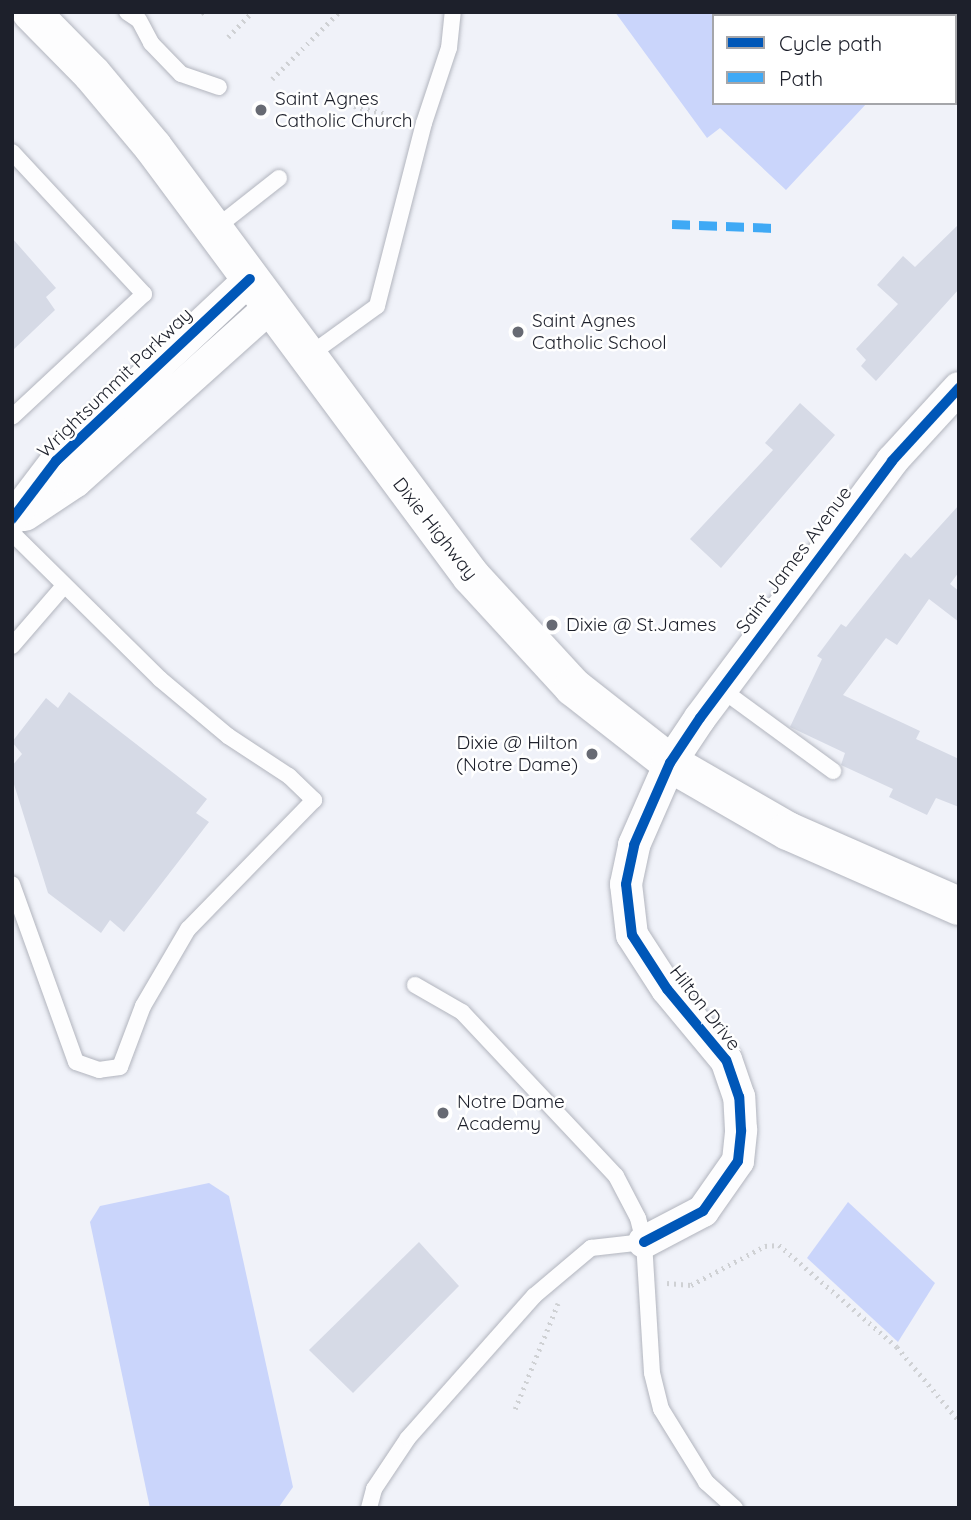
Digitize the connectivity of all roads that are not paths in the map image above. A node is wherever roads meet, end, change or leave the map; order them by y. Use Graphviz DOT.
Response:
graph roads {
  1 [pos="32,12"];
  2 [pos="127,12"];
  3 [pos="453,12"];
  4 [pos="219,87"];
  5 [pos="12,152"];
  6 [pos="279,178"];
  7 [pos="214,230"];
  8 [pos="260,293"];
  9 [pos="306,358"];
  10 [pos="959,388"];
  11 [pos="12,417"];
  12 [pos="12,521"];
  13 [pos="12,533"];
  14 [pos="63,587"];
  15 [pos="12,646"];
  16 [pos="721,689"];
  17 [pos="670,762"];
  18 [pos="833,771"];
  19 [pos="12,884"];
  20 [pos="959,906"];
  21 [pos="415,985"];
  22 [pos="644,1242"];
  23 [pos="369,1508"];
  24 [pos="735,1508"];
  1 -- 7 [label="main road, Dixie Highway"];
  2 -- 4 [label="lane"];
  3 -- 9 [label="lane"];
  5 -- 11 [label="lane"];
  6 -- 7 [label="lane"];
  7 -- 8 [label="main road, Dixie Highway"];
  8 -- 9 [label="main road, Dixie Highway"];
  8 -- 12 [label="street"];
  9 -- 17 [label="main road, Dixie Highway"];
  10 -- 16 [label="street, Saint James Avenue"];
  13 -- 14 [label="lane"];
  14 -- 15 [label="lane"];
  14 -- 19 [label="lane"];
  16 -- 17 [label="street, Saint James Avenue"];
  16 -- 18 [label="lane"];
  17 -- 20 [label="main road, Dixie Highway"];
  17 -- 22 [label="street, Hilton Drive"];
  21 -- 22 [label="lane"];
  22 -- 23 [label="lane, Hilton Drive"];
  22 -- 24 [label="lane"];
}
